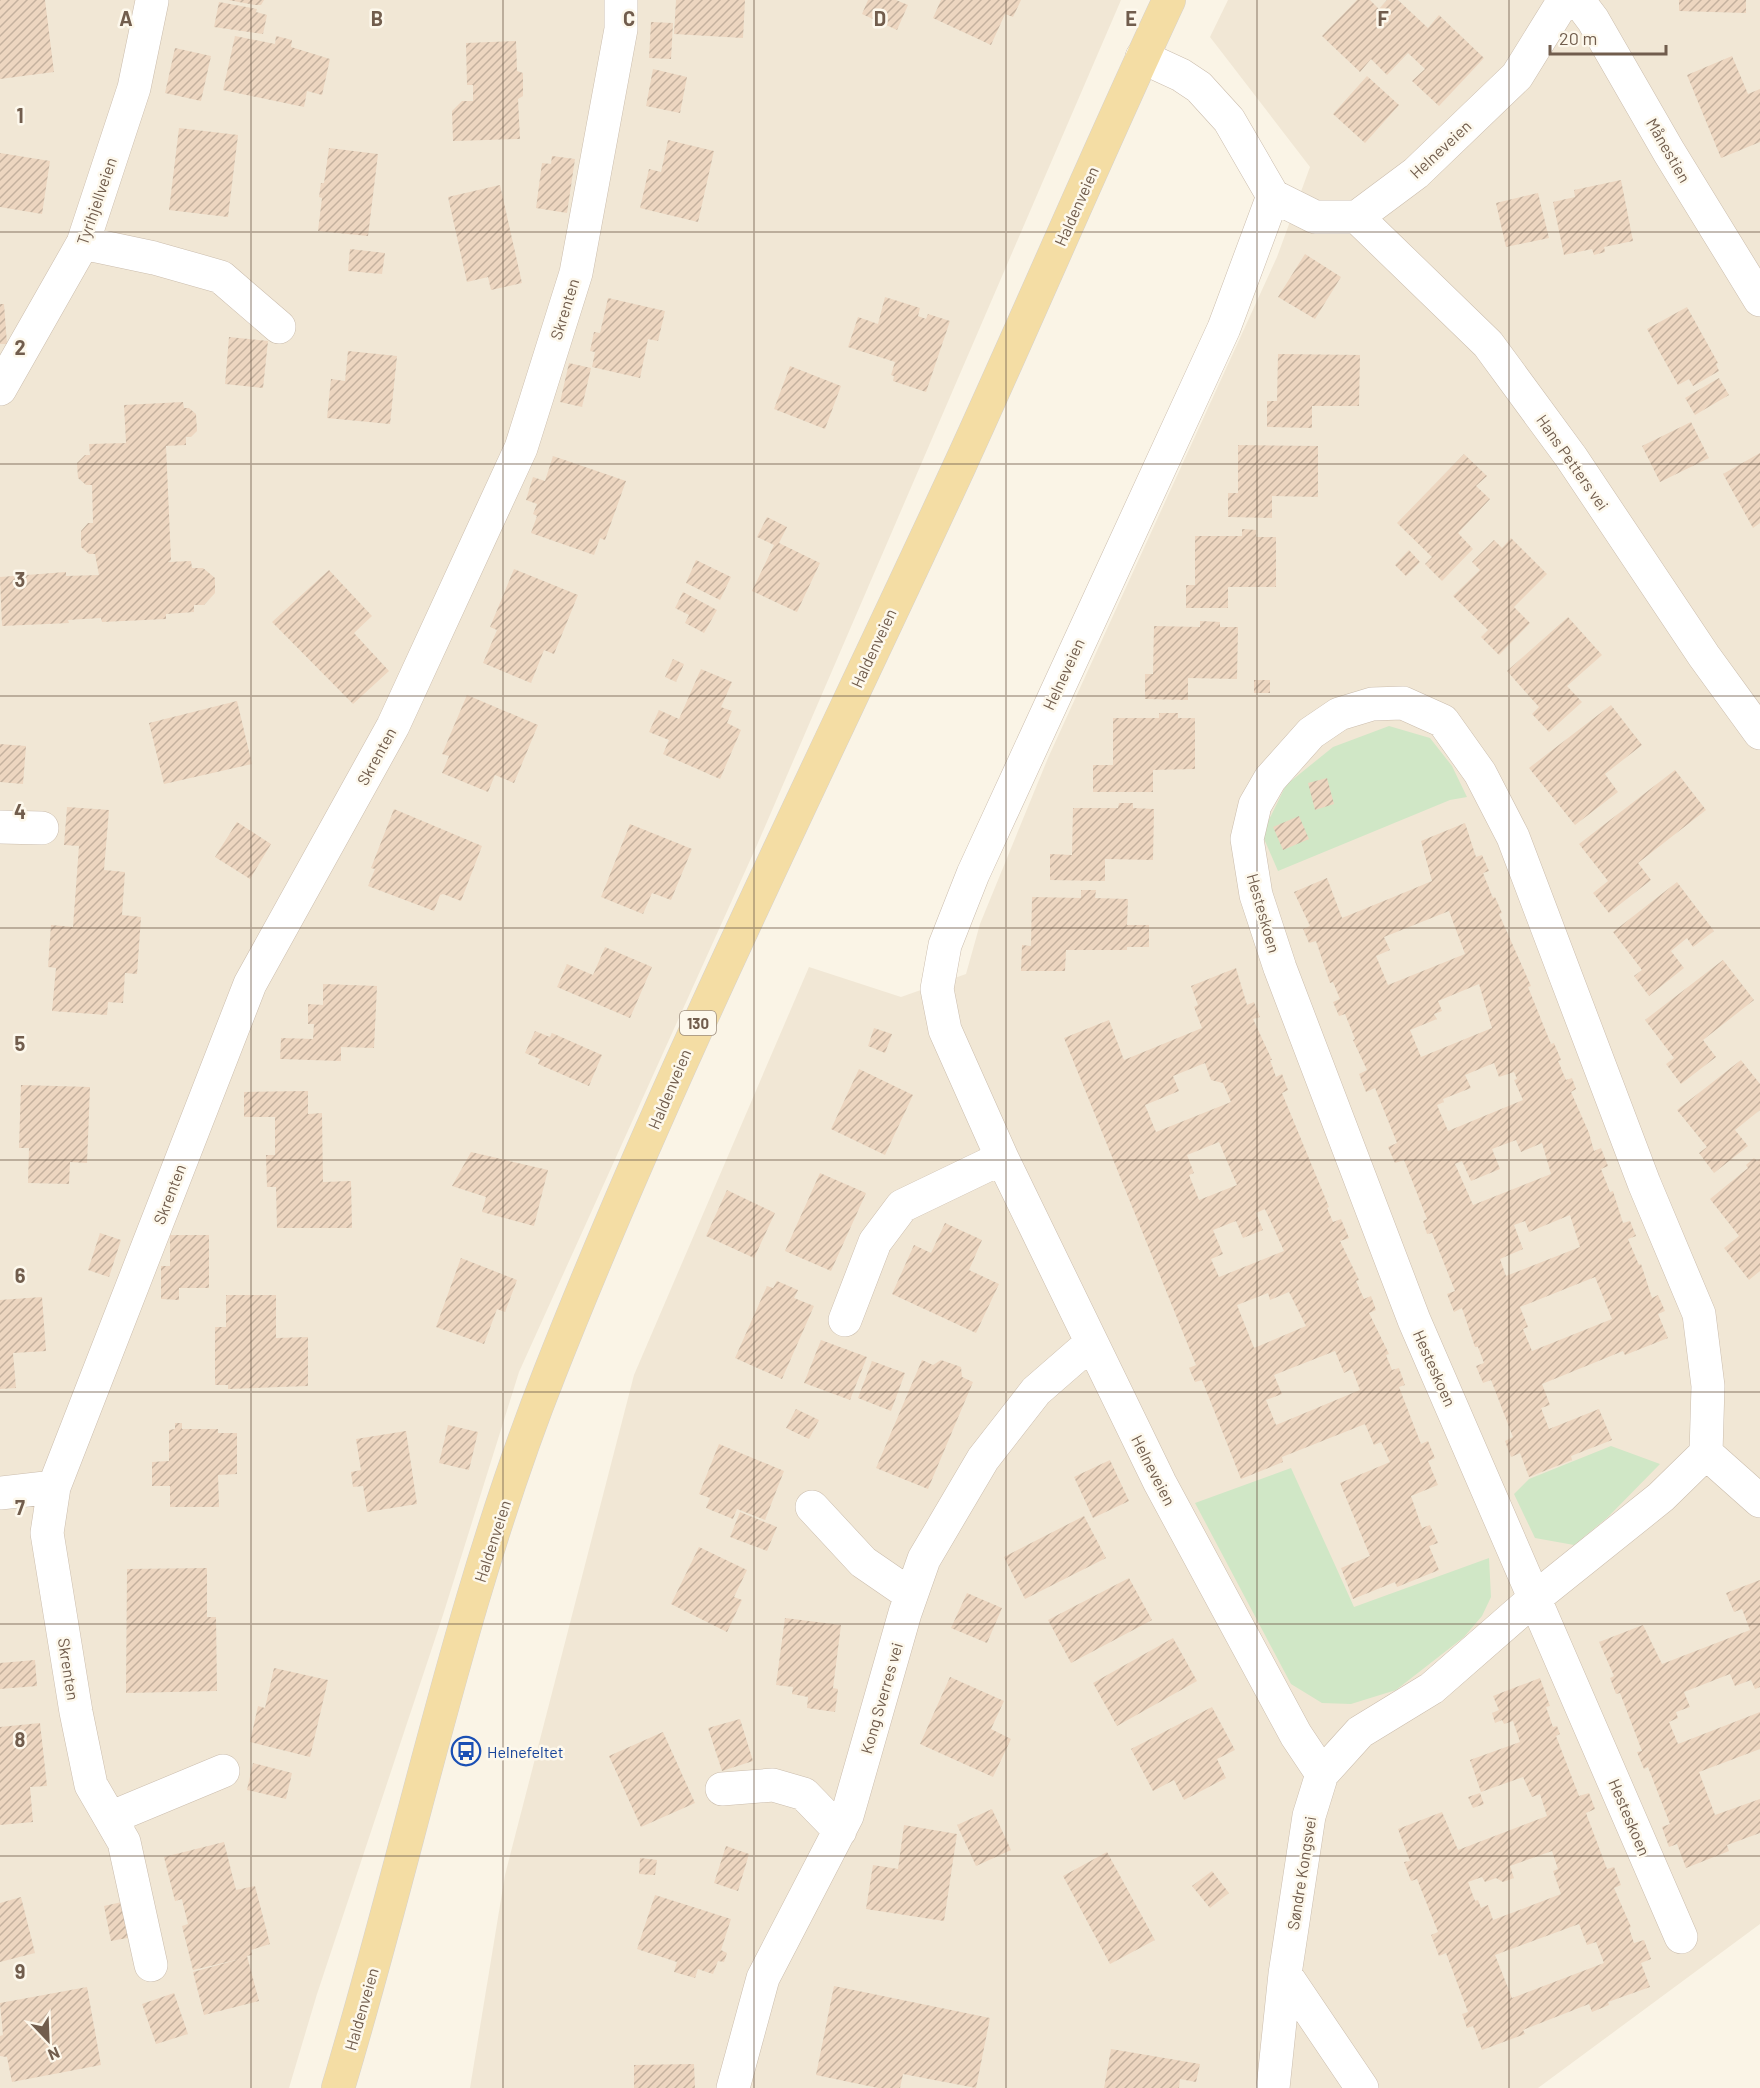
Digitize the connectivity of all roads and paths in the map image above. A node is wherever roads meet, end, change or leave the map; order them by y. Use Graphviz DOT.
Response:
graph roads {
  1 [pos="152,0"];
  2 [pos="621,0"];
  3 [pos="1169,0"];
  4 [pos="1564,0"];
  5 [pos="1578,0"];
  6 [pos="1143,57"];
  7 [pos="1273,196"];
  8 [pos="1357,217"];
  9 [pos="83,243"];
  10 [pos="1760,300"];
  11 [pos="279,327"];
  12 [pos="0,389"];
  13 [pos="1760,733"];
  14 [pos="0,827"];
  15 [pos="42,828"];
  16 [pos="1002,1158"];
  17 [pos="845,1320"];
  18 [pos="1090,1344"];
  19 [pos="1706,1453"];
  20 [pos="54,1487"];
  21 [pos="0,1493"];
  22 [pos="1760,1500"];
  23 [pos="812,1507"];
  24 [pos="911,1595"];
  25 [pos="1535,1598"];
  26 [pos="223,1771"];
  27 [pos="1322,1774"];
  28 [pos="722,1789"];
  29 [pos="117,1830"];
  30 [pos="840,1830"];
  31 [pos="1681,1937"];
  32 [pos="151,1965"];
  33 [pos="1285,1974"];
  34 [pos="338,2088"];
  35 [pos="733,2088"];
  36 [pos="1273,2088"];
  37 [pos="1362,2088"];
  1 -- 9 [label="street, Tyrihjellveien"];
  2 -- 20 [label="street, Skrenten"];
  3 -- 6 [label="main road, Haldenveien / 130"];
  4 -- 8 [label="street, Helneveien"];
  5 -- 10 [label="street, Månestien"];
  6 -- 7 [label="street"];
  6 -- 34 [label="main road, Haldenveien / 130"];
  7 -- 8 [label="street"];
  7 -- 16 [label="street, Helneveien"];
  8 -- 13 [label="street, Hans Petters vei"];
  9 -- 11 [label="street"];
  9 -- 12 [label="street, Tyrihjellveien"];
  14 -- 15 [label="street"];
  16 -- 17 [label="street"];
  16 -- 18 [label="street, Helneveien"];
  18 -- 24 [label="street, Kong Sverres vei"];
  18 -- 27 [label="street, Helneveien"];
  19 -- 22 [label="street"];
  19 -- 25 [label="street"];
  19 -- 25 [label="street, Hesteskoen"];
  20 -- 21 [label="street"];
  20 -- 29 [label="street, Skrenten"];
  23 -- 24 [label="street"];
  24 -- 30 [label="street, Kong Sverres vei"];
  25 -- 27 [label="street"];
  25 -- 31 [label="street, Hesteskoen"];
  26 -- 29 [label="street"];
  27 -- 33 [label="street, Søndre Kongsvei"];
  28 -- 30 [label="street"];
  29 -- 32 [label="street, Skrenten"];
  30 -- 35 [label="street, Kong Sverres vei"];
  33 -- 36 [label="street, Søndre Kongsvei"];
  33 -- 37 [label="street"];
}
